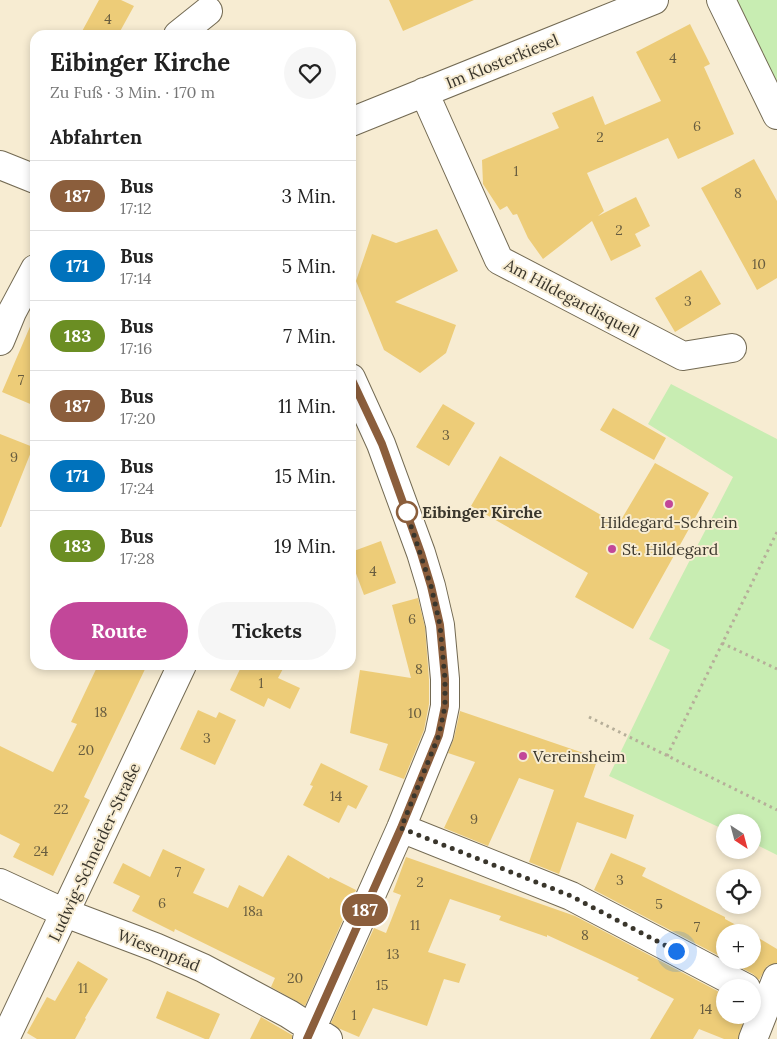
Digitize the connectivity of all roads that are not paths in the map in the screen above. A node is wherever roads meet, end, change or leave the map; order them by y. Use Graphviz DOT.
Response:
graph roads {
  1 [pos="654,0"];
  2 [pos="721,0"];
  3 [pos="210,15"];
  4 [pos="186,30"];
  5 [pos="424,92"];
  6 [pos="777,115"];
  7 [pos="356,120"];
  8 [pos="0,165"];
  9 [pos="30,177"];
  10 [pos="30,278"];
  11 [pos="0,341"];
  12 [pos="732,348"];
  13 [pos="356,389"];
  14 [pos="180,670"];
  15 [pos="401,828"];
  16 [pos="0,883"];
  17 [pos="65,913"];
  18 [pos="741,979"];
  19 [pos="755,1024"];
  20 [pos="15,1036"];
  21 [pos="316,1036"];
  22 [pos="753,1039"];
  1 -- 5 [label="street, Im Klosterkiesel"];
  2 -- 6 [label="street"];
  3 -- 4 [label="street"];
  5 -- 7 [label="street, Im Klosterkiesel"];
  5 -- 12 [label="street, Am Hildegardisquell"];
  8 -- 9 [label="street"];
  10 -- 11 [label="street"];
  13 -- 15 [label="street"];
  14 -- 17 [label="street, Ludwig-Schneider-Straße"];
  15 -- 18 [label="street"];
  15 -- 21 [label="street"];
  16 -- 17 [label="street, Wiesenpfad"];
  17 -- 20 [label="street, Ludwig-Schneider-Straße"];
  17 -- 21 [label="street, Wiesenpfad"];
  19 -- 22 [label="street"];
}
